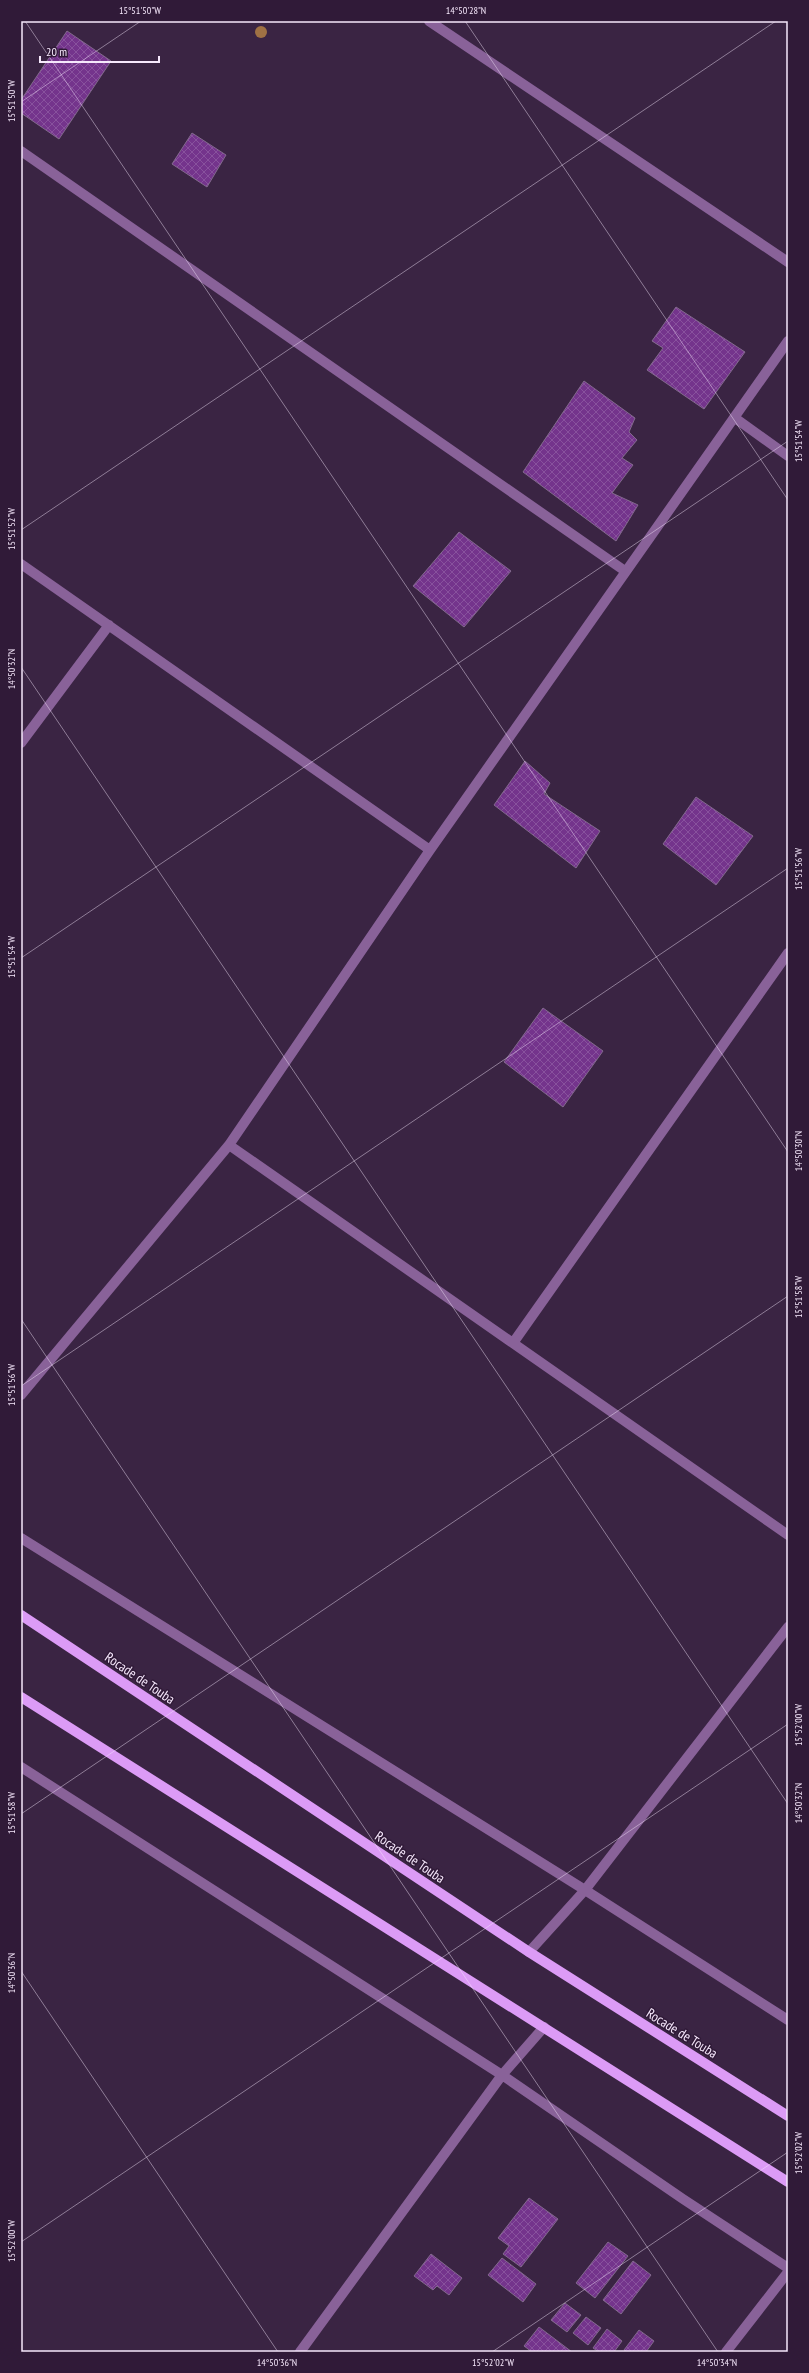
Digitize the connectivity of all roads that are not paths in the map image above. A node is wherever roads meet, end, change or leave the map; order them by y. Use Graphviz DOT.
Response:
graph roads {
  1 [pos="429,21"];
  2 [pos="21,152"];
  3 [pos="788,262"];
  4 [pos="788,341"];
  5 [pos="734,418"];
  6 [pos="788,456"];
  7 [pos="21,564"];
  8 [pos="624,571"];
  9 [pos="109,625"];
  10 [pos="21,743"];
  11 [pos="430,850"];
  12 [pos="788,953"];
  13 [pos="229,1145"];
  14 [pos="513,1343"];
  15 [pos="21,1395"];
  16 [pos="788,1535"];
  17 [pos="21,1538"];
  18 [pos="21,1615"];
  19 [pos="788,1626"];
  20 [pos="21,1697"];
  21 [pos="21,1767"];
  22 [pos="585,1890"];
  23 [pos="529,1952"];
  24 [pos="788,2020"];
  25 [pos="544,2027"];
  26 [pos="502,2075"];
  27 [pos="788,2116"];
  28 [pos="788,2182"];
  29 [pos="788,2268"];
  30 [pos="788,2272"];
  31 [pos="300,2352"];
  32 [pos="726,2352"];
  1 -- 3 [label="street"];
  2 -- 8 [label="street"];
  4 -- 5 [label="street"];
  5 -- 6 [label="street"];
  5 -- 8 [label="street"];
  7 -- 9 [label="street"];
  8 -- 11 [label="street"];
  9 -- 10 [label="street"];
  9 -- 11 [label="street"];
  11 -- 13 [label="street"];
  12 -- 14 [label="street"];
  13 -- 14 [label="street"];
  13 -- 15 [label="street"];
  14 -- 16 [label="street"];
  17 -- 22 [label="street"];
  18 -- 23 [label="main road, Rocade de Touba"];
  19 -- 22 [label="street"];
  20 -- 25 [label="main road"];
  21 -- 26 [label="street"];
  22 -- 23 [label="street"];
  22 -- 24 [label="street"];
  23 -- 27 [label="main road, Rocade de Touba"];
  25 -- 26 [label="street"];
  25 -- 28 [label="main road"];
  26 -- 29 [label="street"];
  26 -- 31 [label="street"];
  30 -- 32 [label="street"];
}
